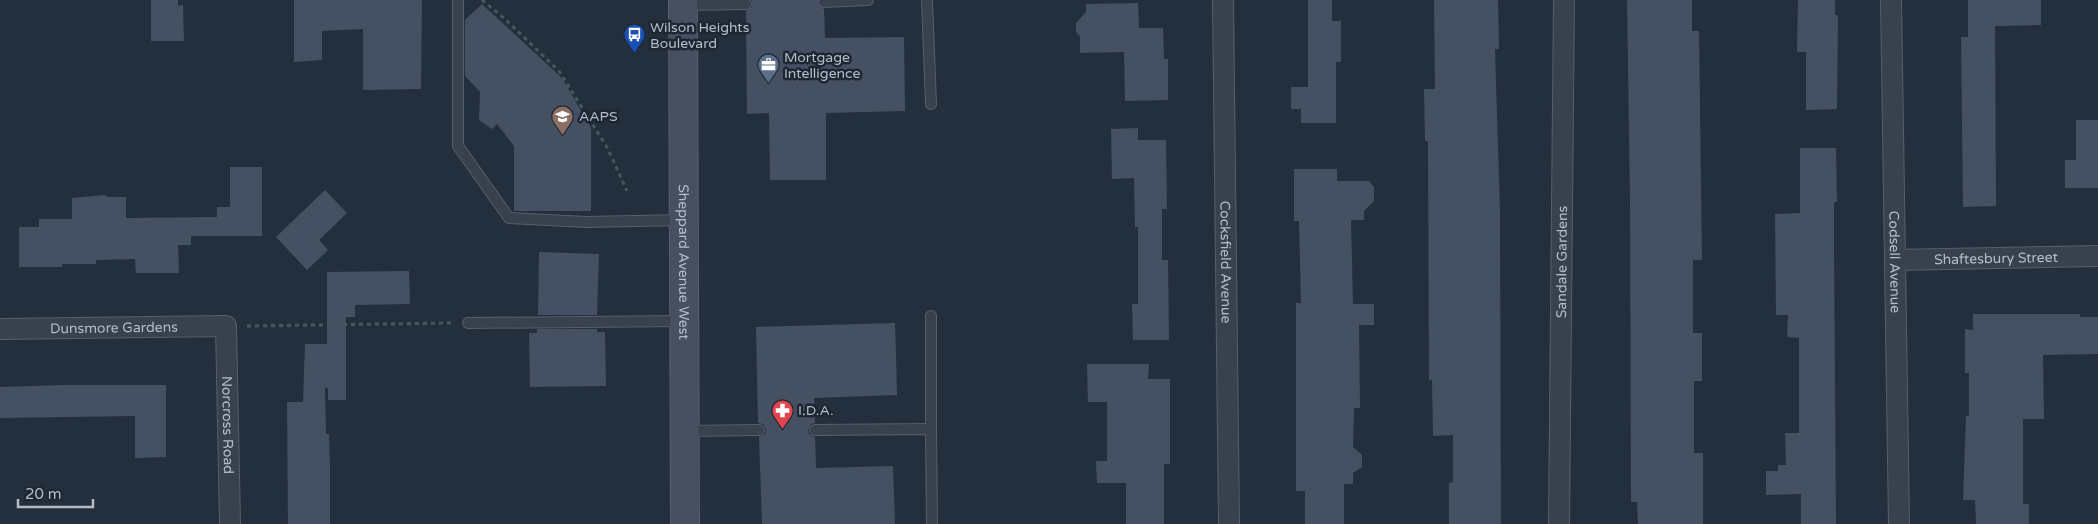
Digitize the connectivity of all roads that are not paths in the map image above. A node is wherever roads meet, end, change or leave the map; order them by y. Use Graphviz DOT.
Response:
graph roads {
  1 [pos="458,0"];
  2 [pos="868,0"];
  3 [pos="927,0"];
  4 [pos="1224,0"];
  5 [pos="1564,0"];
  6 [pos="1891,0"];
  7 [pos="683,2"];
  8 [pos="824,2"];
  9 [pos="746,4"];
  10 [pos="931,104"];
  11 [pos="684,220"];
  12 [pos="2098,256"];
  13 [pos="1894,260"];
  14 [pos="930,316"];
  15 [pos="685,321"];
  16 [pos="468,323"];
  17 [pos="226,326"];
  18 [pos="0,328"];
  19 [pos="931,429"];
  20 [pos="758,430"];
  21 [pos="815,430"];
  22 [pos="685,431"];
  23 [pos="230,524"];
  24 [pos="685,524"];
  25 [pos="932,524"];
  26 [pos="1229,524"];
  27 [pos="1560,524"];
  28 [pos="1899,524"];
  1 -- 11 [label="lane"];
  2 -- 8 [label="lane"];
  3 -- 10 [label="lane"];
  4 -- 26 [label="street, Cocksfield Avenue"];
  5 -- 27 [label="street, Sandale Gardens"];
  6 -- 13 [label="street, Codsell Avenue"];
  7 -- 9 [label="lane"];
  7 -- 11 [label="main road, Sheppard Avenue West"];
  11 -- 15 [label="main road, Sheppard Avenue West"];
  12 -- 13 [label="street, Shaftesbury Street"];
  13 -- 28 [label="street, Codsell Avenue"];
  14 -- 19 [label="lane"];
  15 -- 16 [label="lane"];
  15 -- 22 [label="main road, Sheppard Avenue West"];
  17 -- 18 [label="street, Dunsmore Gardens"];
  17 -- 23 [label="street, Norcross Road"];
  19 -- 21 [label="lane"];
  19 -- 25 [label="lane"];
  20 -- 22 [label="lane"];
  22 -- 24 [label="main road, Sheppard Avenue West"];
}
